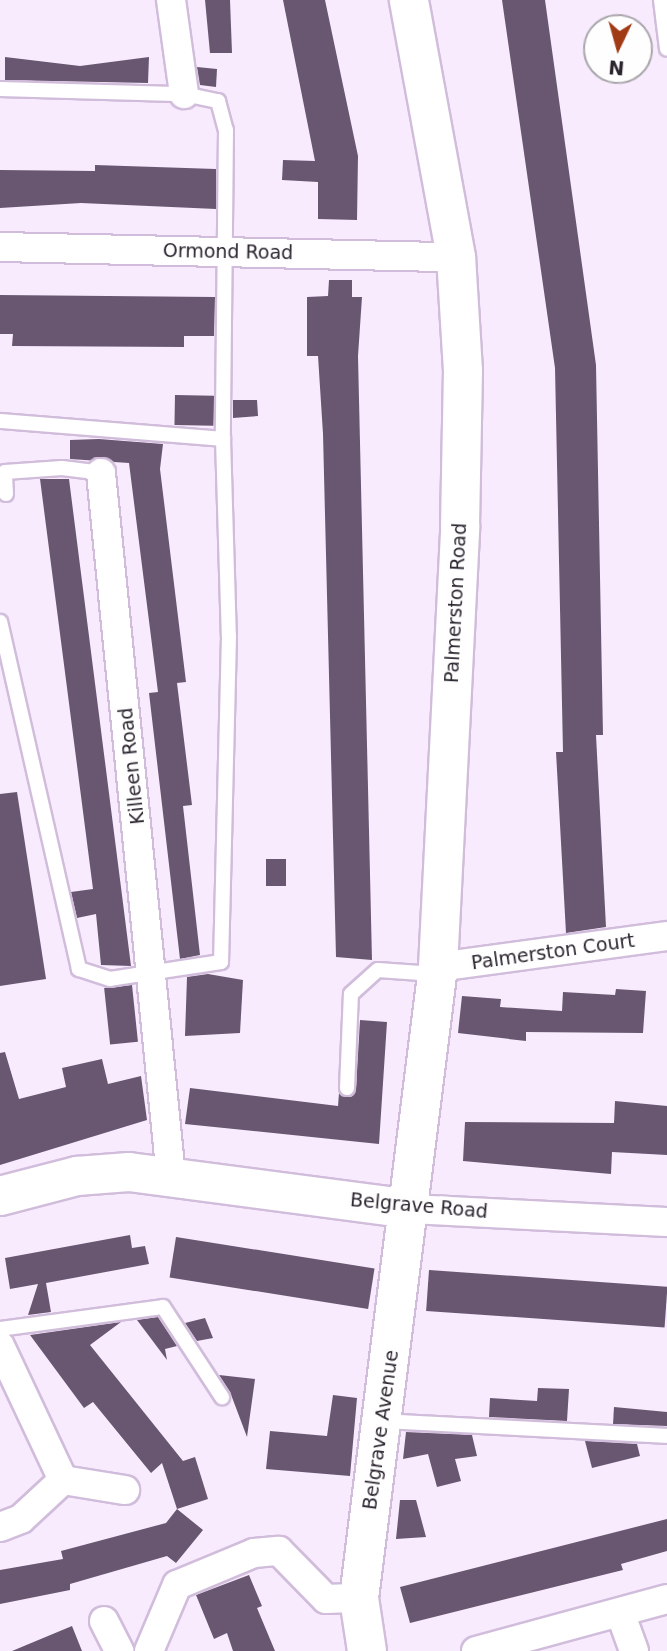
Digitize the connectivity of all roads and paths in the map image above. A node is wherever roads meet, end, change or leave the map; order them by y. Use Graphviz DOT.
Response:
graph roads {
  1 [pos="171,0"];
  2 [pos="409,0"];
  3 [pos="661,0"];
  4 [pos="667,49"];
  5 [pos="0,89"];
  6 [pos="184,94"];
  7 [pos="0,247"];
  8 [pos="226,252"];
  9 [pos="456,257"];
  10 [pos="0,421"];
  11 [pos="223,439"];
  12 [pos="101,473"];
  13 [pos="6,494"];
  14 [pos="0,622"];
  15 [pos="667,936"];
  16 [pos="438,971"];
  17 [pos="154,972"];
  18 [pos="347,1088"];
  19 [pos="171,1177"];
  20 [pos="0,1196"];
  21 [pos="410,1209"];
  22 [pos="667,1222"];
  23 [pos="0,1329"];
  24 [pos="0,1346"];
  25 [pos="222,1396"];
  26 [pos="382,1421"];
  27 [pos="667,1436"];
  28 [pos="63,1480"];
  29 [pos="125,1490"];
  30 [pos="0,1527"];
  31 [pos="359,1598"];
  32 [pos="667,1599"];
  33 [pos="621,1615"];
  34 [pos="104,1621"];
  35 [pos="118,1651"];
  36 [pos="149,1651"];
  37 [pos="367,1651"];
  38 [pos="476,1651"];
  39 [pos="634,1651"];
  1 -- 6 [label="street"];
  2 -- 9 [label="street, Palmerston Road"];
  3 -- 4 [label="lane"];
  5 -- 6 [label="lane"];
  6 -- 8 [label="lane"];
  7 -- 8 [label="street, Ormond Road"];
  8 -- 9 [label="street, Ormond Road"];
  8 -- 11 [label="lane"];
  9 -- 16 [label="street, Palmerston Road"];
  10 -- 11 [label="lane"];
  11 -- 17 [label="lane"];
  12 -- 13 [label="lane, Killeen Road"];
  12 -- 17 [label="street, Killeen Road"];
  14 -- 17 [label="lane"];
  15 -- 16 [label="street, Palmerston Court"];
  16 -- 18 [label="lane"];
  16 -- 21 [label="street, Palmerston Road"];
  17 -- 19 [label="street, Killeen Road"];
  19 -- 20 [label="street, Belgrave Road"];
  19 -- 21 [label="street, Belgrave Road"];
  21 -- 22 [label="street, Belgrave Road"];
  21 -- 26 [label="street, Belgrave Avenue"];
  23 -- 25 [label="lane"];
  24 -- 28 [label="street"];
  26 -- 27 [label="lane"];
  26 -- 31 [label="street, Belgrave Avenue"];
  28 -- 29 [label="street"];
  28 -- 30 [label="street"];
  31 -- 36 [label="street"];
  31 -- 37 [label="street, Belgrave Avenue"];
  32 -- 33 [label="street"];
  33 -- 38 [label="street"];
  33 -- 39 [label="street"];
  34 -- 35 [label="street"];
}
